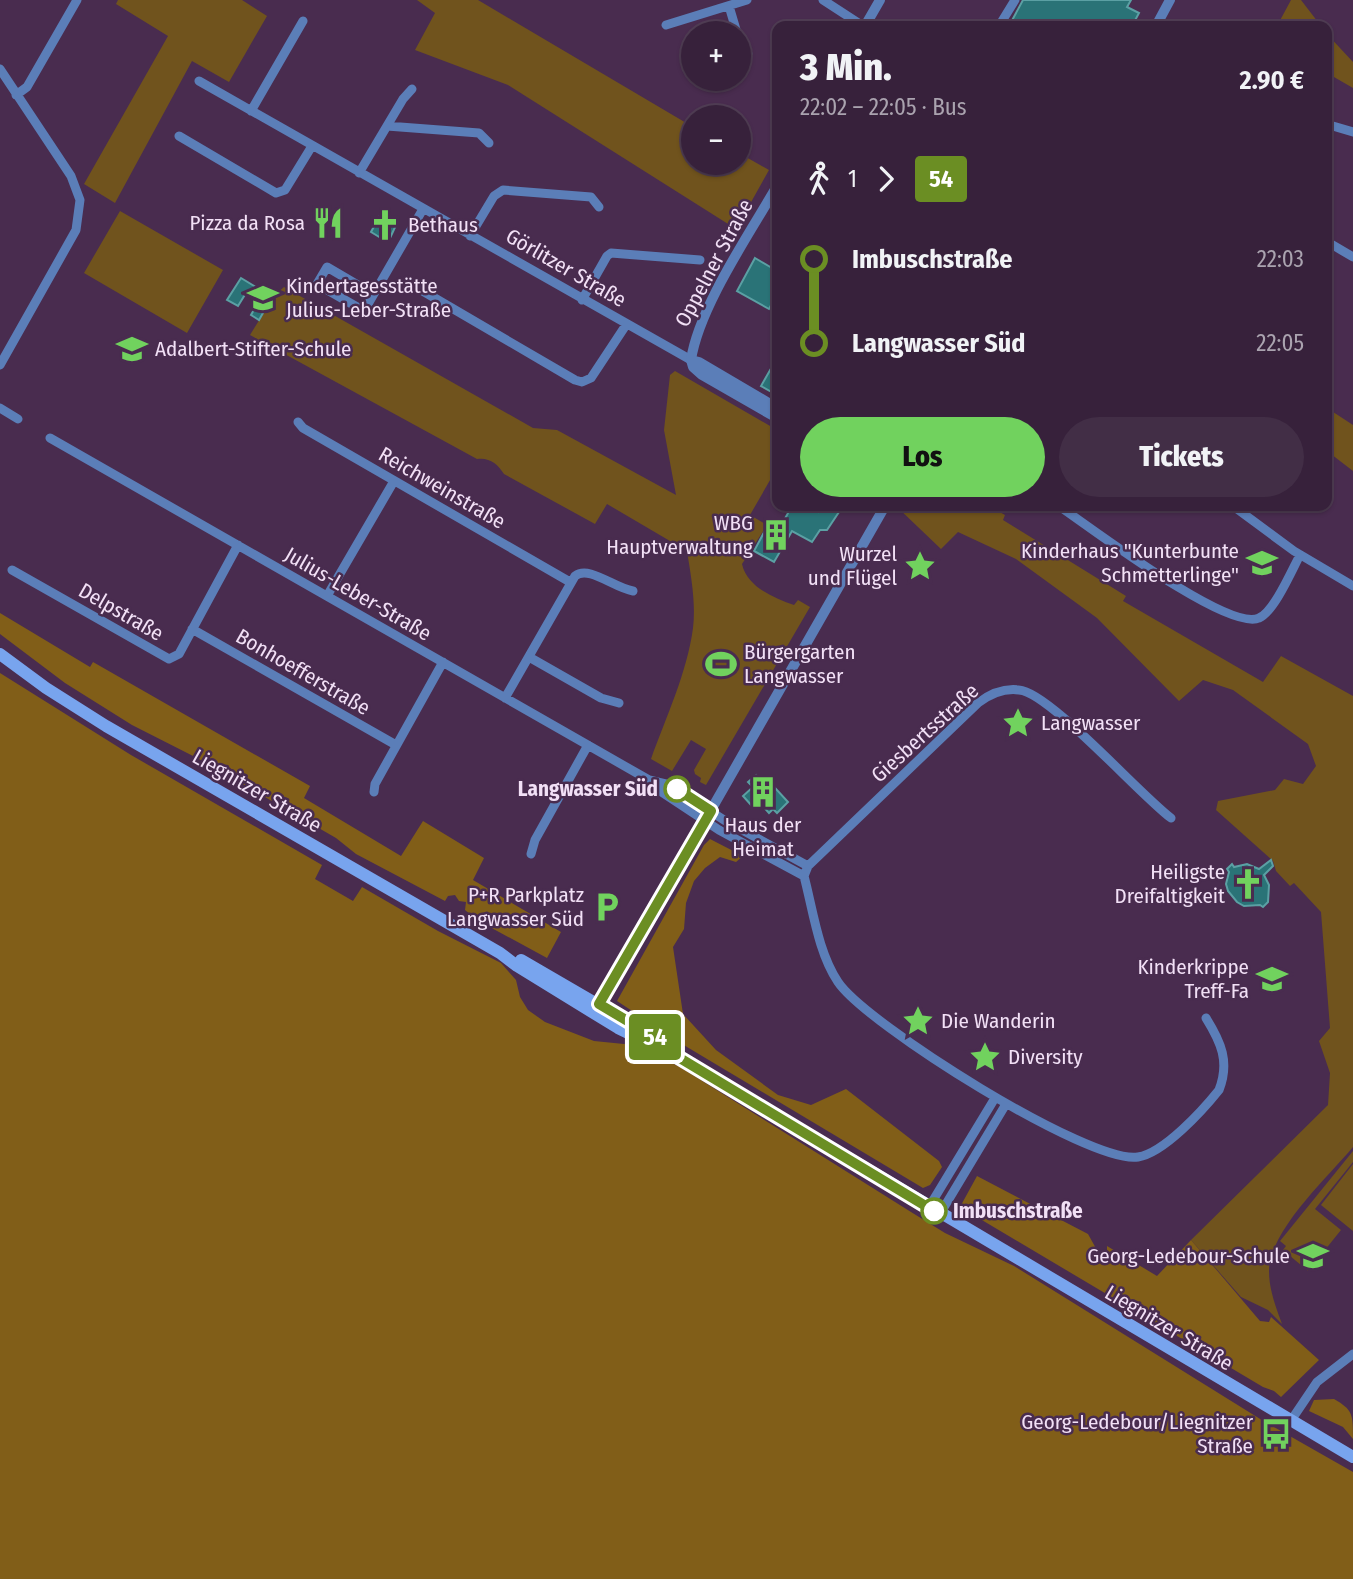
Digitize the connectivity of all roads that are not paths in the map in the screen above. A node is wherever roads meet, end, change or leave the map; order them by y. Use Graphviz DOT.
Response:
graph roads {
  1 [pos="78,0"];
  2 [pos="747,0"];
  3 [pos="823,0"];
  4 [pos="880,0"];
  5 [pos="1015,0"];
  6 [pos="1170,0"];
  7 [pos="729,6"];
  8 [pos="303,21"];
  9 [pos="733,21"];
  10 [pos="856,21"];
  11 [pos="867,21"];
  12 [pos="1002,21"];
  13 [pos="1159,21"];
  14 [pos="666,25"];
  15 [pos="0,69"];
  16 [pos="199,81"];
  17 [pos="412,89"];
  18 [pos="16,95"];
  19 [pos="251,111"];
  20 [pos="387,126"];
  21 [pos="1332,126"];
  22 [pos="1353,132"];
  23 [pos="178,136"];
  24 [pos="489,143"];
  25 [pos="312,146"];
  26 [pos="359,173"];
  27 [pos="772,195"];
  28 [pos="599,207"];
  29 [pos="423,209"];
  30 [pos="470,236"];
  31 [pos="1332,245"];
  32 [pos="1353,257"];
  33 [pos="700,260"];
  34 [pos="409,283"];
  35 [pos="373,294"];
  36 [pos="582,300"];
  37 [pos="626,325"];
  38 [pos="691,360"];
  39 [pos="0,365"];
  40 [pos="772,405"];
  41 [pos="0,408"];
  42 [pos="772,415"];
  43 [pos="18,419"];
  44 [pos="298,422"];
  45 [pos="50,438"];
  46 [pos="394,481"];
  47 [pos="882,511"];
  48 [pos="1066,511"];
  49 [pos="1240,511"];
  50 [pos="238,545"];
  51 [pos="1300,555"];
  52 [pos="12,570"];
  53 [pos="570,582"];
  54 [pos="1353,586"];
  55 [pos="633,591"];
  56 [pos="327,596"];
  57 [pos="192,629"];
  58 [pos="0,654"];
  59 [pos="529,657"];
  60 [pos="443,662"];
  61 [pos="505,698"];
  62 [pos="619,703"];
  63 [pos="396,745"];
  64 [pos="588,745"];
  65 [pos="374,792"];
  66 [pos="708,816"];
  67 [pos="1171,818"];
  68 [pos="531,854"];
  69 [pos="808,866"];
  70 [pos="804,876"];
  71 [pos="597,1009"];
  72 [pos="1206,1018"];
  73 [pos="995,1098"];
  74 [pos="1006,1104"];
  75 [pos="929,1207"];
  76 [pos="940,1214"];
  77 [pos="1353,1354"];
  78 [pos="1290,1422"];
  79 [pos="1353,1457"];
  1 -- 18 [label="street"];
  2 -- 7 [label="street"];
  3 -- 10 [label="street"];
  4 -- 11 [label="street"];
  5 -- 12 [label="street"];
  6 -- 13 [label="street"];
  7 -- 9 [label="street"];
  7 -- 14 [label="street"];
  8 -- 19 [label="street"];
  15 -- 18 [label="street"];
  16 -- 19 [label="street, Görlitzer Straße"];
  17 -- 20 [label="street"];
  18 -- 39 [label="street"];
  19 -- 25 [label="street, Görlitzer Straße"];
  20 -- 24 [label="street"];
  20 -- 26 [label="street"];
  21 -- 22 [label="street"];
  23 -- 25 [label="street"];
  25 -- 26 [label="street, Görlitzer Straße"];
  26 -- 29 [label="street, Görlitzer Straße"];
  27 -- 38 [label="street, Oppelner Straße"];
  28 -- 30 [label="street"];
  29 -- 30 [label="street, Görlitzer Straße"];
  29 -- 35 [label="street"];
  30 -- 36 [label="street, Görlitzer Straße"];
  31 -- 32 [label="street"];
  33 -- 36 [label="street"];
  34 -- 37 [label="street"];
  35 -- 35 [label="street"];
  36 -- 37 [label="street, Görlitzer Straße"];
  37 -- 38 [label="street, Görlitzer Straße"];
  38 -- 40 [label="street, Görlitzer Straße"];
  38 -- 42 [label="street, Görlitzer Straße"];
  41 -- 43 [label="street"];
  44 -- 46 [label="street, Reichweinstraße"];
  45 -- 50 [label="street, Julius-Leber-Straße"];
  46 -- 53 [label="street, Reichweinstraße"];
  46 -- 56 [label="street"];
  47 -- 66 [label="street"];
  48 -- 51 [label="street"];
  49 -- 51 [label="street"];
  50 -- 56 [label="street, Julius-Leber-Straße"];
  50 -- 57 [label="street, Delpstraße"];
  51 -- 54 [label="street"];
  52 -- 57 [label="street, Delpstraße"];
  53 -- 55 [label="street"];
  53 -- 59 [label="street"];
  56 -- 60 [label="street, Julius-Leber-Straße"];
  57 -- 63 [label="street, Bonhoefferstraße"];
  58 -- 71 [label="main road, Liegnitzer Straße"];
  59 -- 61 [label="street"];
  59 -- 62 [label="street"];
  60 -- 61 [label="street, Julius-Leber-Straße"];
  60 -- 63 [label="street"];
  61 -- 64 [label="street, Julius-Leber-Straße"];
  63 -- 65 [label="street"];
  64 -- 66 [label="street, Julius-Leber-Straße"];
  64 -- 68 [label="street"];
  66 -- 69 [label="street"];
  66 -- 70 [label="street"];
  66 -- 71 [label="street"];
  67 -- 69 [label="street, Giesbertsstraße"];
  69 -- 70 [label="street"];
  70 -- 73 [label="street"];
  71 -- 75 [label="main road, Liegnitzer Straße"];
  72 -- 74 [label="street"];
  73 -- 74 [label="street"];
  73 -- 75 [label="street"];
  74 -- 76 [label="street"];
  75 -- 76 [label="main road, Liegnitzer Straße"];
  76 -- 78 [label="main road, Liegnitzer Straße"];
  77 -- 78 [label="street"];
  78 -- 79 [label="main road, Liegnitzer Straße"];
}
